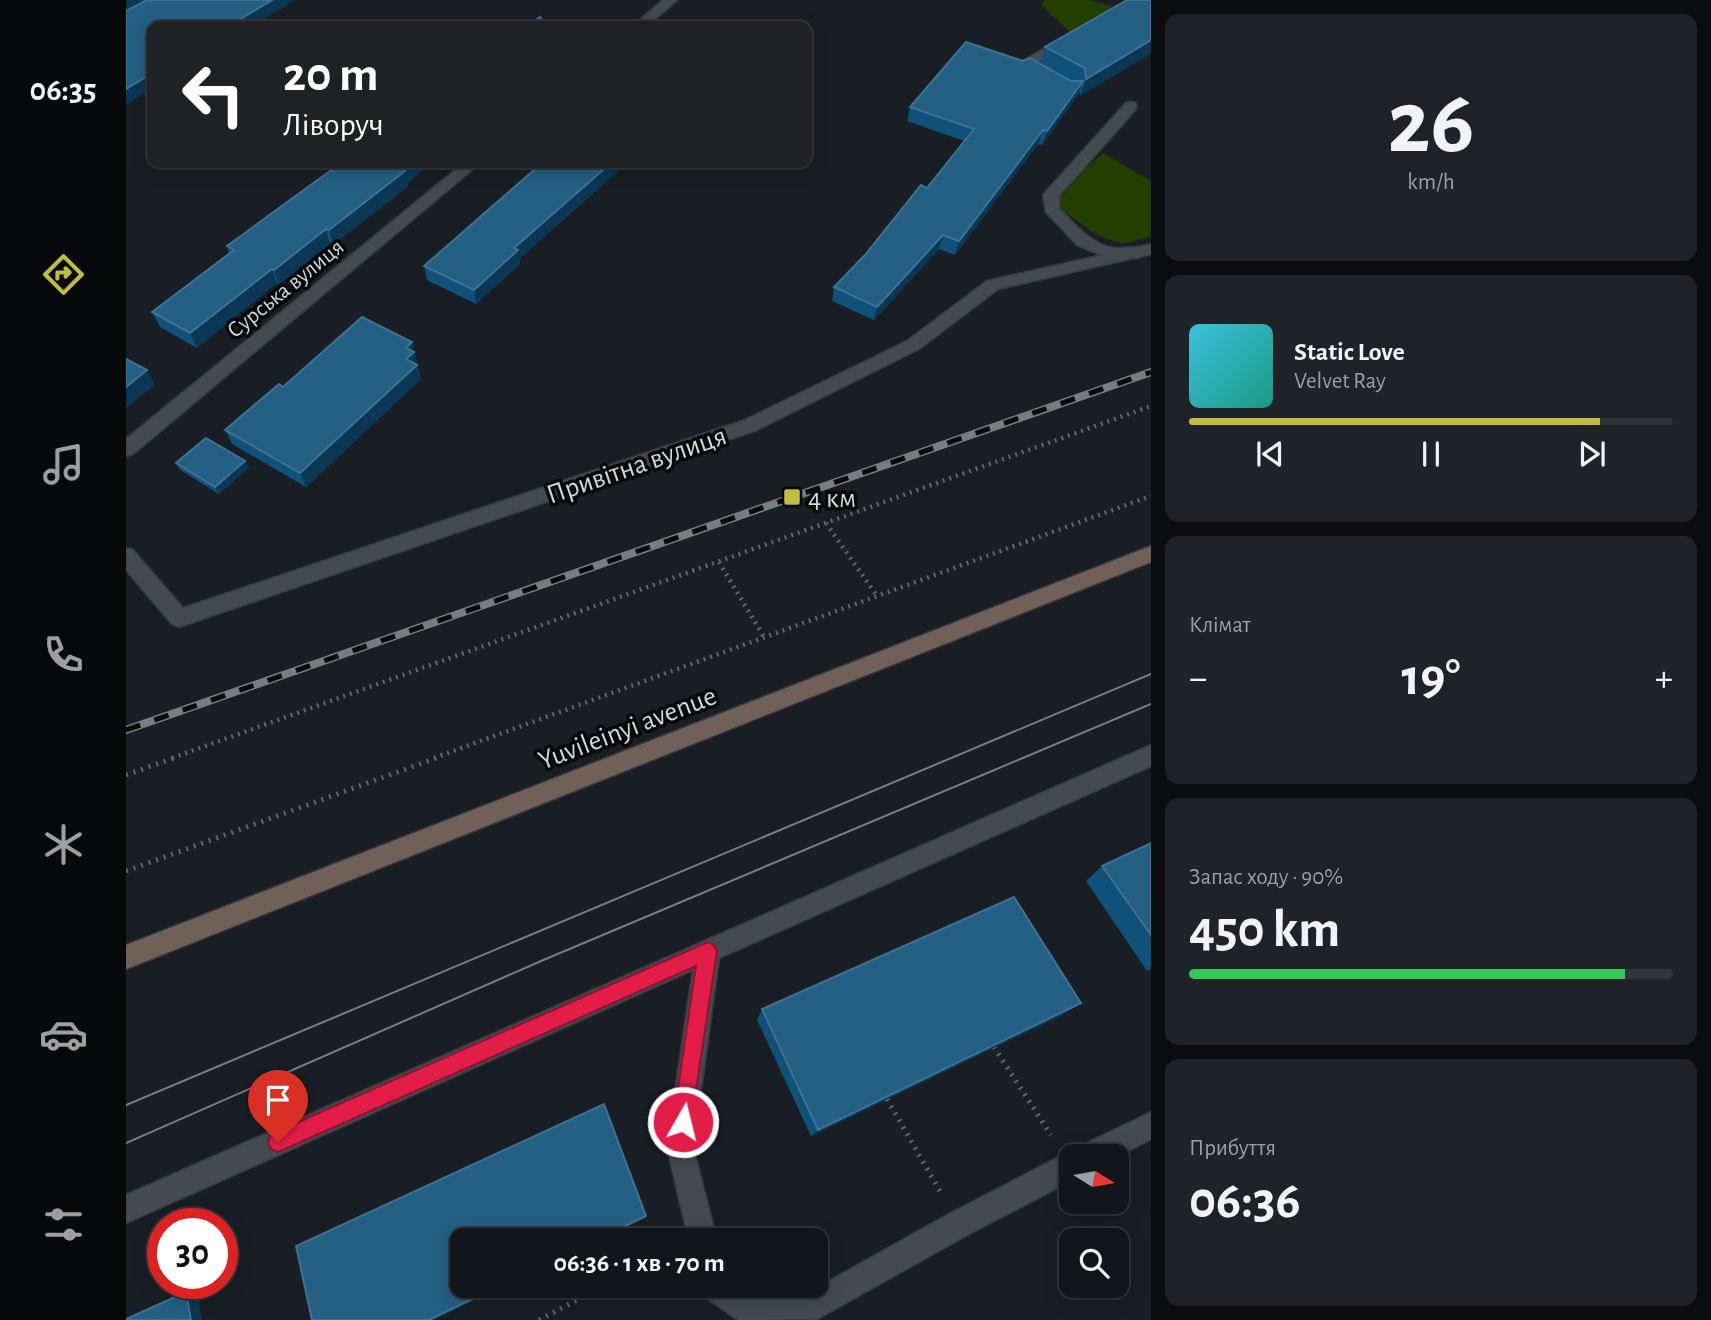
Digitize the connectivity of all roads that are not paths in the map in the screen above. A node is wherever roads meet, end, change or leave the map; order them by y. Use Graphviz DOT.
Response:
graph roads {
  1 [pos="671,0"];
  2 [pos="645,21"];
  3 [pos="1082,32"];
  4 [pos="1048,77"];
  5 [pos="1131,106"];
  6 [pos="467,168"];
  7 [pos="1146,251"];
  8 [pos="126,449"];
  9 [pos="1151,554"];
  10 [pos="126,556"];
  11 [pos="1151,755"];
  12 [pos="708,951"];
  13 [pos="126,957"];
  14 [pos="1151,1125"];
  15 [pos="1114,1144"];
  16 [pos="1059,1158"];
  17 [pos="126,1209"];
  18 [pos="700,1228"];
  19 [pos="729,1298"];
  20 [pos="754,1317"];
  1 -- 2 [label="street"];
  3 -- 4 [label="street"];
  5 -- 7 [label="street"];
  6 -- 8 [label="street, Сурська вулиця"];
  7 -- 10 [label="street, Привітна вулиця"];
  9 -- 13 [label="main road, Yuvileinyi avenue"];
  11 -- 12 [label="street"];
  12 -- 17 [label="street"];
  12 -- 18 [label="street"];
  14 -- 15 [label="street"];
  16 -- 20 [label="street"];
  19 -- 20 [label="street"];
}
